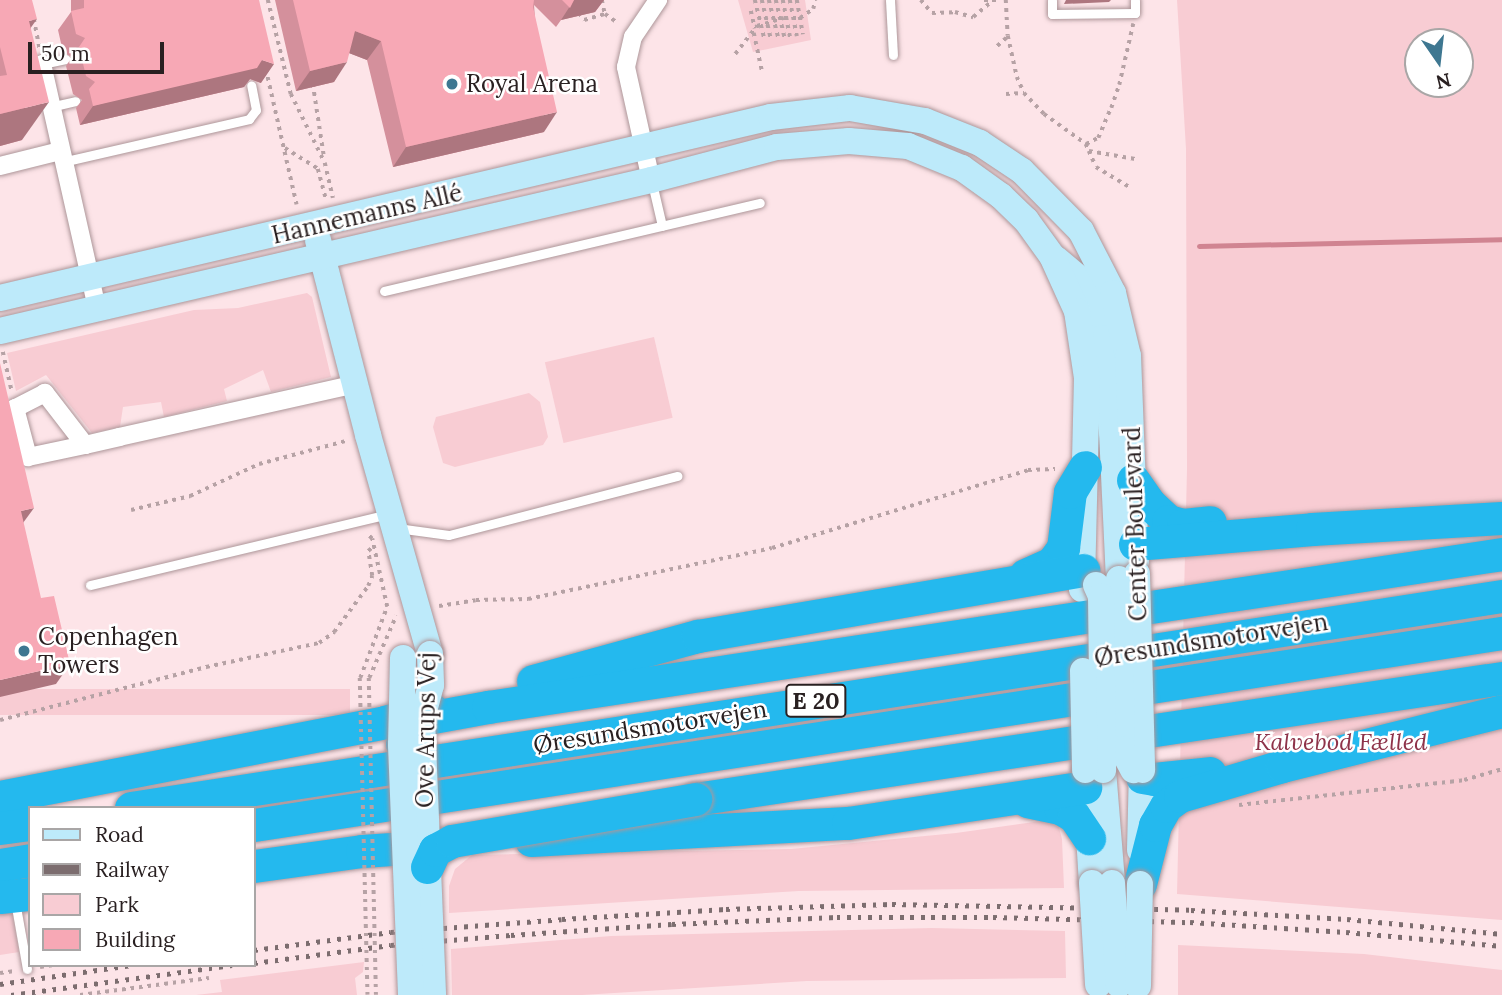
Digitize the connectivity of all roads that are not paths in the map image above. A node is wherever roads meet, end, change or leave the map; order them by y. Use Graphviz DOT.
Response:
graph roads {
  1 [pos="658,0"];
  2 [pos="890,0"];
  3 [pos="1052,0"];
  4 [pos="1135,0"];
  5 [pos="893,55"];
  6 [pos="65,59"];
  7 [pos="42,64"];
  8 [pos="251,85"];
  9 [pos="75,101"];
  10 [pos="50,107"];
  11 [pos="644,148"];
  12 [pos="61,156"];
  13 [pos="0,166"];
  14 [pos="1022,171"];
  15 [pos="651,180"];
  16 [pos="1001,196"];
  17 [pos="761,203"];
  18 [pos="326,216"];
  19 [pos="662,226"];
  20 [pos="322,256"];
  21 [pos="1052,256"];
  22 [pos="89,277"];
  23 [pos="384,291"];
  24 [pos="0,298"];
  25 [pos="97,308"];
  26 [pos="0,331"];
  27 [pos="356,384"];
  28 [pos="85,444"];
  29 [pos="1085,467"];
  30 [pos="677,476"];
  31 [pos="1133,480"];
  32 [pos="1502,518"];
  33 [pos="393,520"];
  34 [pos="1456,520"];
  35 [pos="402,553"];
  36 [pos="1502,554"];
  37 [pos="1110,570"];
  38 [pos="90,585"];
  39 [pos="981,587"];
  40 [pos="1502,596"];
  41 [pos="1502,633"];
  42 [pos="1502,678"];
  43 [pos="1502,712"];
  44 [pos="422,719"];
  45 [pos="401,745"];
  46 [pos="1282,766"];
  47 [pos="1139,772"];
  48 [pos="1094,778"];
  49 [pos="0,797"];
  50 [pos="1017,800"];
  51 [pos="144,806"];
  52 [pos="28,824"];
  53 [pos="256,825"];
  54 [pos="0,828"];
  55 [pos="1088,838"];
  56 [pos="28,860"];
  57 [pos="0,865"];
  58 [pos="256,866"];
  59 [pos="427,867"];
  60 [pos="1114,883"];
  61 [pos="15,896"];
  62 [pos="27,969"];
  63 [pos="1119,990"];
  64 [pos="411,995"];
  65 [pos="433,995"];
  1 -- 11 [label="street"];
  2 -- 5 [label="lane"];
  3 -- 4 [label="lane"];
  6 -- 7 [label="lane"];
  7 -- 10 [label="street"];
  8 -- 12 [label="lane"];
  9 -- 10 [label="lane"];
  10 -- 12 [label="street"];
  11 -- 14 [label="street, Hannemanns Allé"];
  11 -- 15 [label="street"];
  11 -- 18 [label="street, Hannemanns Allé"];
  12 -- 13 [label="street"];
  12 -- 22 [label="street"];
  14 -- 16 [label="street"];
  14 -- 31 [label="street, Center Boulevard"];
  15 -- 16 [label="street, Hannemanns Allé"];
  15 -- 19 [label="lane"];
  15 -- 20 [label="street, Hannemanns Allé"];
  16 -- 21 [label="street, Center Boulevard"];
  17 -- 19 [label="lane"];
  18 -- 20 [label="street, Ove Arups Vej"];
  18 -- 22 [label="street, Hannemanns Allé"];
  19 -- 23 [label="lane"];
  20 -- 25 [label="street, Hannemanns Allé"];
  20 -- 27 [label="street, Ove Arups Vej"];
  21 -- 29 [label="street, Center Boulevard"];
  21 -- 37 [label="street"];
  22 -- 24 [label="street, Hannemanns Allé"];
  22 -- 25 [label="street"];
  25 -- 26 [label="street, Hannemanns Allé"];
  27 -- 28 [label="street"];
  27 -- 33 [label="street, Ove Arups Vej"];
  28 -- 28 [label="street"];
  29 -- 37 [label="street, Center Boulevard"];
  29 -- 39 [label="highway"];
  30 -- 33 [label="lane"];
  31 -- 34 [label="highway"];
  31 -- 37 [label="street, Center Boulevard"];
  32 -- 34 [label="highway"];
  33 -- 35 [label="street, Ove Arups Vej"];
  33 -- 38 [label="lane"];
  34 -- 37 [label="highway"];
  35 -- 44 [label="street, Ove Arups Vej, bridge"];
  35 -- 45 [label="street, Ove Arups Vej, bridge"];
  36 -- 44 [label="highway"];
  37 -- 39 [label="highway"];
  37 -- 47 [label="street, Center Boulevard, bridge"];
  37 -- 48 [label="street, Center Boulevard, bridge"];
  39 -- 49 [label="highway"];
  40 -- 51 [label="highway, Øresundsmotorvejen / E 20"];
  41 -- 53 [label="highway, Øresundsmotorvejen / E 20"];
  42 -- 59 [label="highway, bridge"];
  43 -- 46 [label="highway"];
  44 -- 45 [label="highway, bridge"];
  44 -- 59 [label="street, Ove Arups Vej, bridge"];
  45 -- 64 [label="street, Ove Arups Vej, bridge"];
  46 -- 47 [label="highway"];
  46 -- 60 [label="highway"];
  47 -- 48 [label="street"];
  47 -- 60 [label="street, Center Boulevard"];
  48 -- 50 [label="highway"];
  48 -- 55 [label="street, Center Boulevard"];
  48 -- 60 [label="street"];
  50 -- 55 [label="highway"];
  50 -- 58 [label="highway"];
  52 -- 54 [label="highway"];
  55 -- 60 [label="street, Center Boulevard"];
  56 -- 57 [label="highway"];
  59 -- 65 [label="street, Ove Arups Vej, bridge"];
  60 -- 63 [label="street, Center Boulevard, bridge"];
  60 -- 63 [label="street, Center Boulevard, bridge"];
  61 -- 62 [label="lane"];
}
